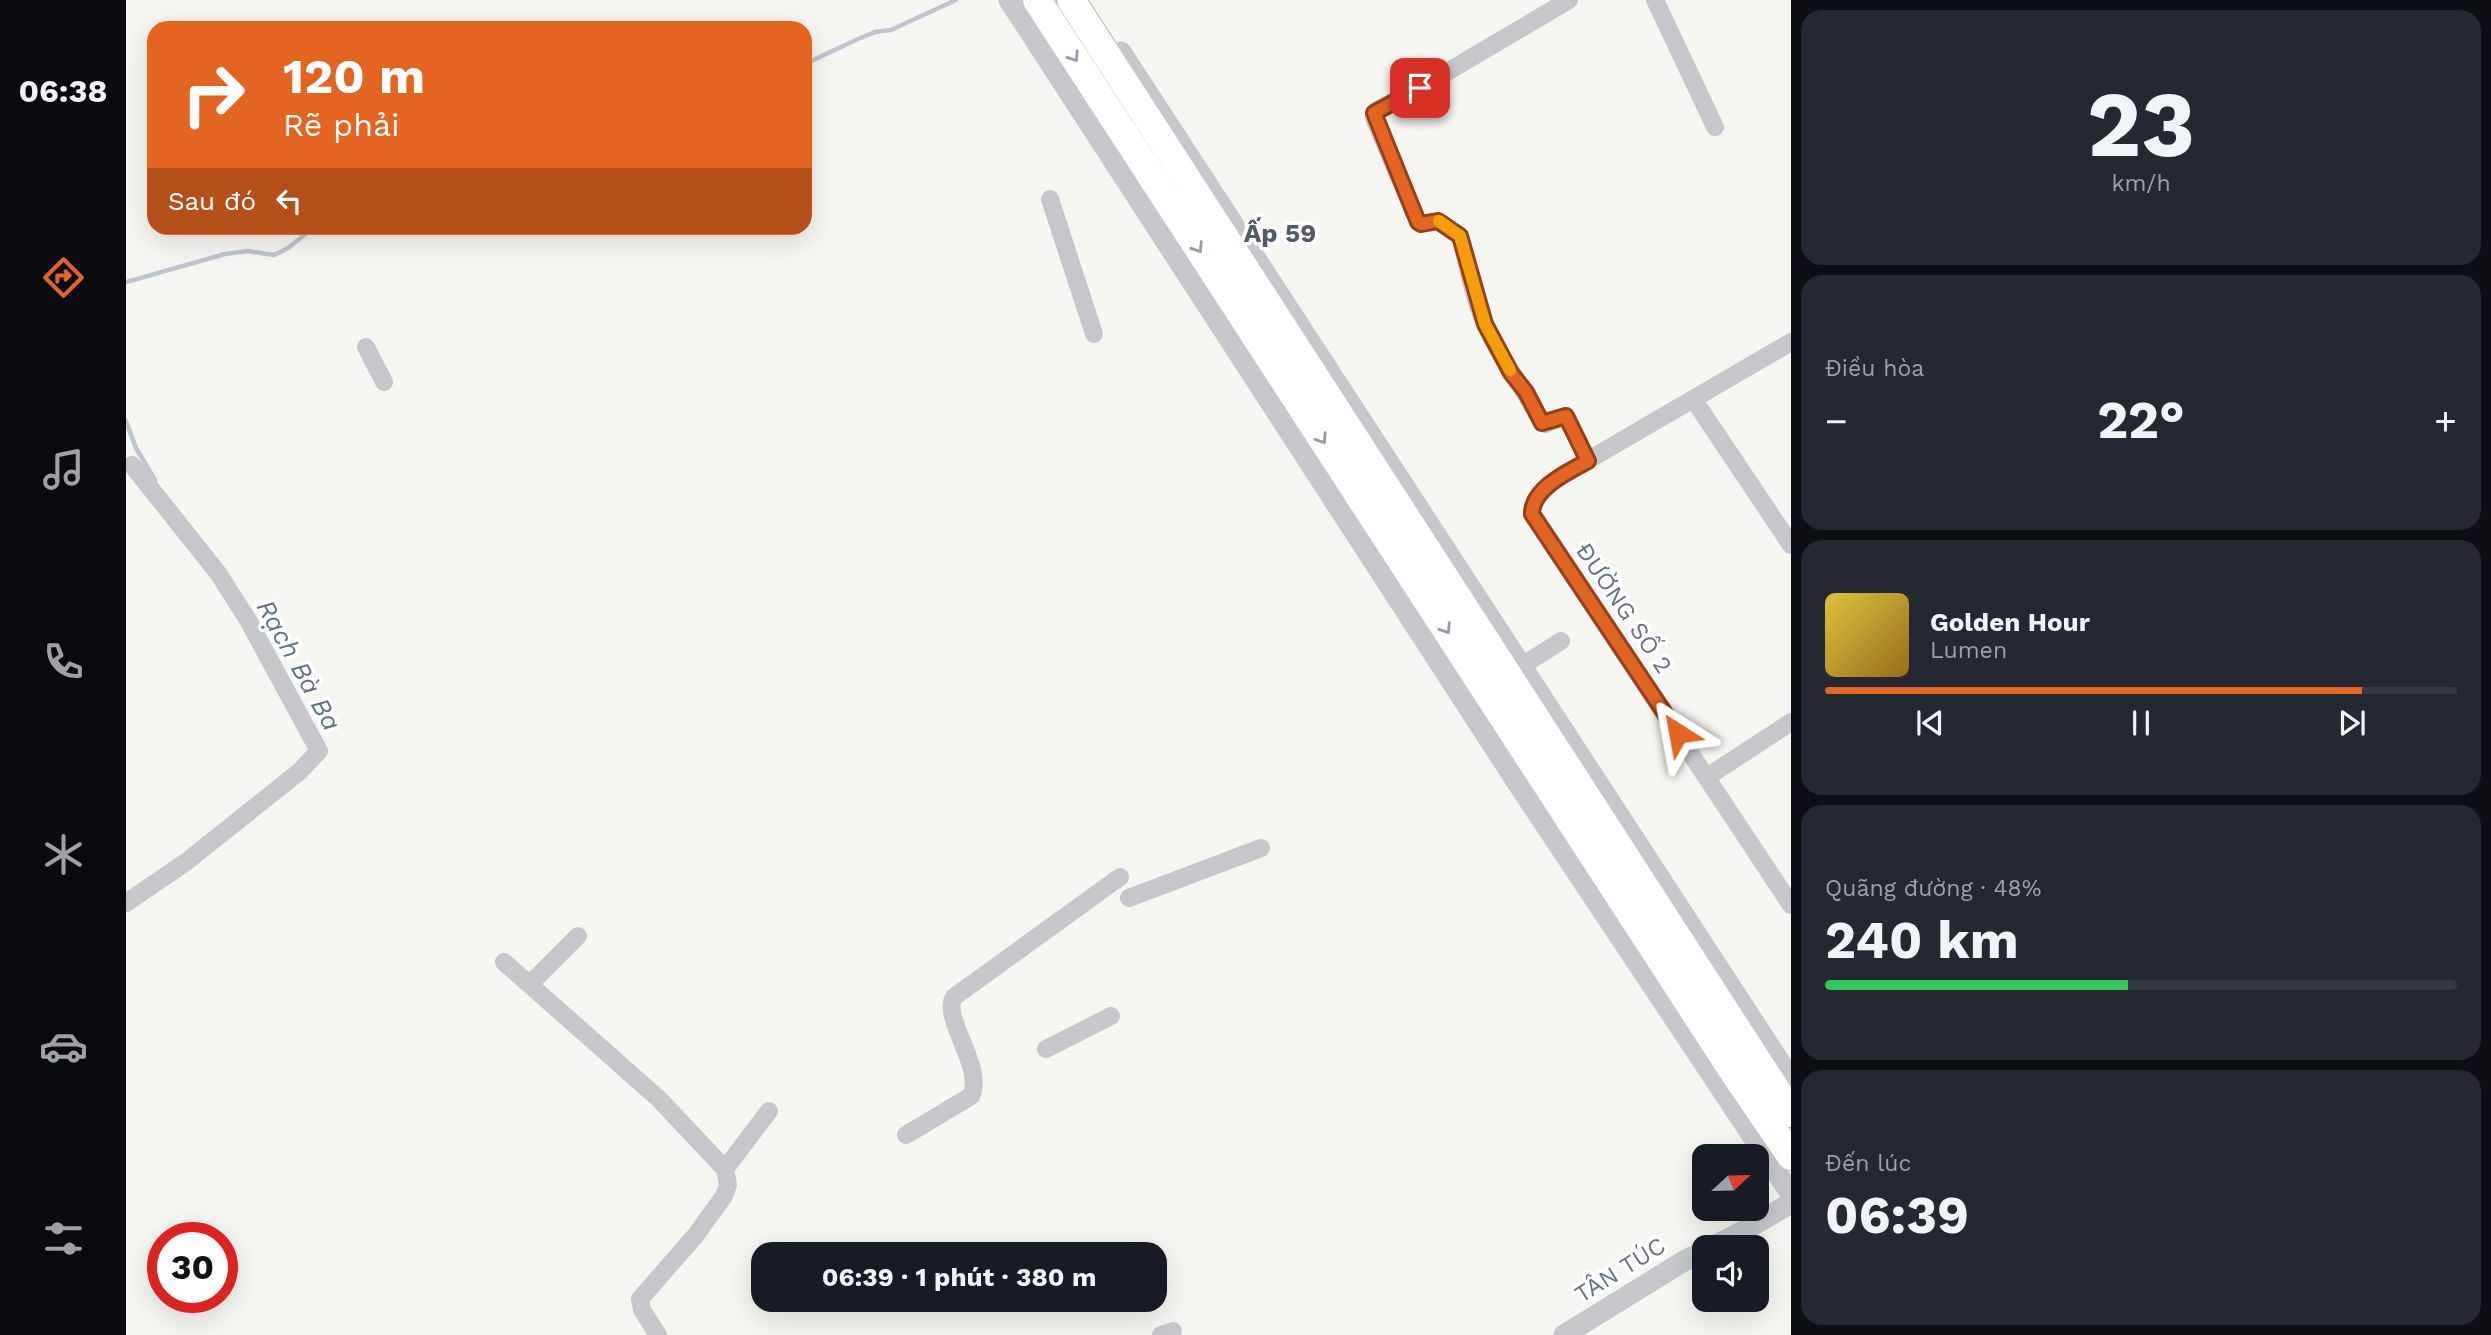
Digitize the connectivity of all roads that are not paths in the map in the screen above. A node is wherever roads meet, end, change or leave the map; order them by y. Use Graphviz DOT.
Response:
graph roads {
  1 [pos="1009,0"];
  2 [pos="1037,0"];
  3 [pos="1071,0"];
  4 [pos="1087,0"];
  5 [pos="1569,0"];
  6 [pos="1655,0"];
  7 [pos="1715,127"];
  8 [pos="1050,200"];
  9 [pos="1094,334"];
  10 [pos="1791,342"];
  11 [pos="366,347"];
  12 [pos="384,382"];
  13 [pos="1694,400"];
  14 [pos="1588,461"];
  15 [pos="132,465"];
  16 [pos="1791,545"];
  17 [pos="1561,641"];
  18 [pos="1520,667"];
  19 [pos="1791,722"];
  20 [pos="1707,777"];
  21 [pos="1261,848"];
  22 [pos="1120,877"];
  23 [pos="1129,898"];
  24 [pos="126,903"];
  25 [pos="1791,905"];
  26 [pos="578,936"];
  27 [pos="504,961"];
  28 [pos="530,984"];
  29 [pos="1111,1016"];
  30 [pos="1046,1049"];
  31 [pos="1791,1079"];
  32 [pos="769,1111"];
  33 [pos="1791,1112"];
  34 [pos="905,1135"];
  35 [pos="1791,1156"];
  36 [pos="725,1169"];
  37 [pos="1791,1194"];
  38 [pos="1791,1203"];
  39 [pos="1735,1235"];
  40 [pos="1692,1257"];
  41 [pos="658,1335"];
  42 [pos="1564,1335"];
  1 -- 37 [label="street"];
  2 -- 35 [label="highway, one-way"];
  3 -- 33 [label="highway"];
  4 -- 18 [label="street"];
  5 -- 14 [label="street"];
  6 -- 7 [label="street"];
  8 -- 9 [label="street"];
  10 -- 13 [label="street"];
  11 -- 12 [label="street"];
  13 -- 14 [label="street"];
  13 -- 16 [label="street"];
  14 -- 20 [label="street, ĐƯỜNG SỐ 2"];
  15 -- 24 [label="street"];
  17 -- 18 [label="street"];
  18 -- 31 [label="street"];
  19 -- 20 [label="street"];
  20 -- 25 [label="street, ĐƯỜNG SỐ 2"];
  21 -- 23 [label="street"];
  22 -- 34 [label="street"];
  26 -- 28 [label="street"];
  27 -- 28 [label="street"];
  28 -- 36 [label="street"];
  29 -- 30 [label="street"];
  32 -- 36 [label="street"];
  36 -- 41 [label="street"];
  38 -- 39 [label="street"];
  40 -- 42 [label="street, TÂN TÚC"];
}
